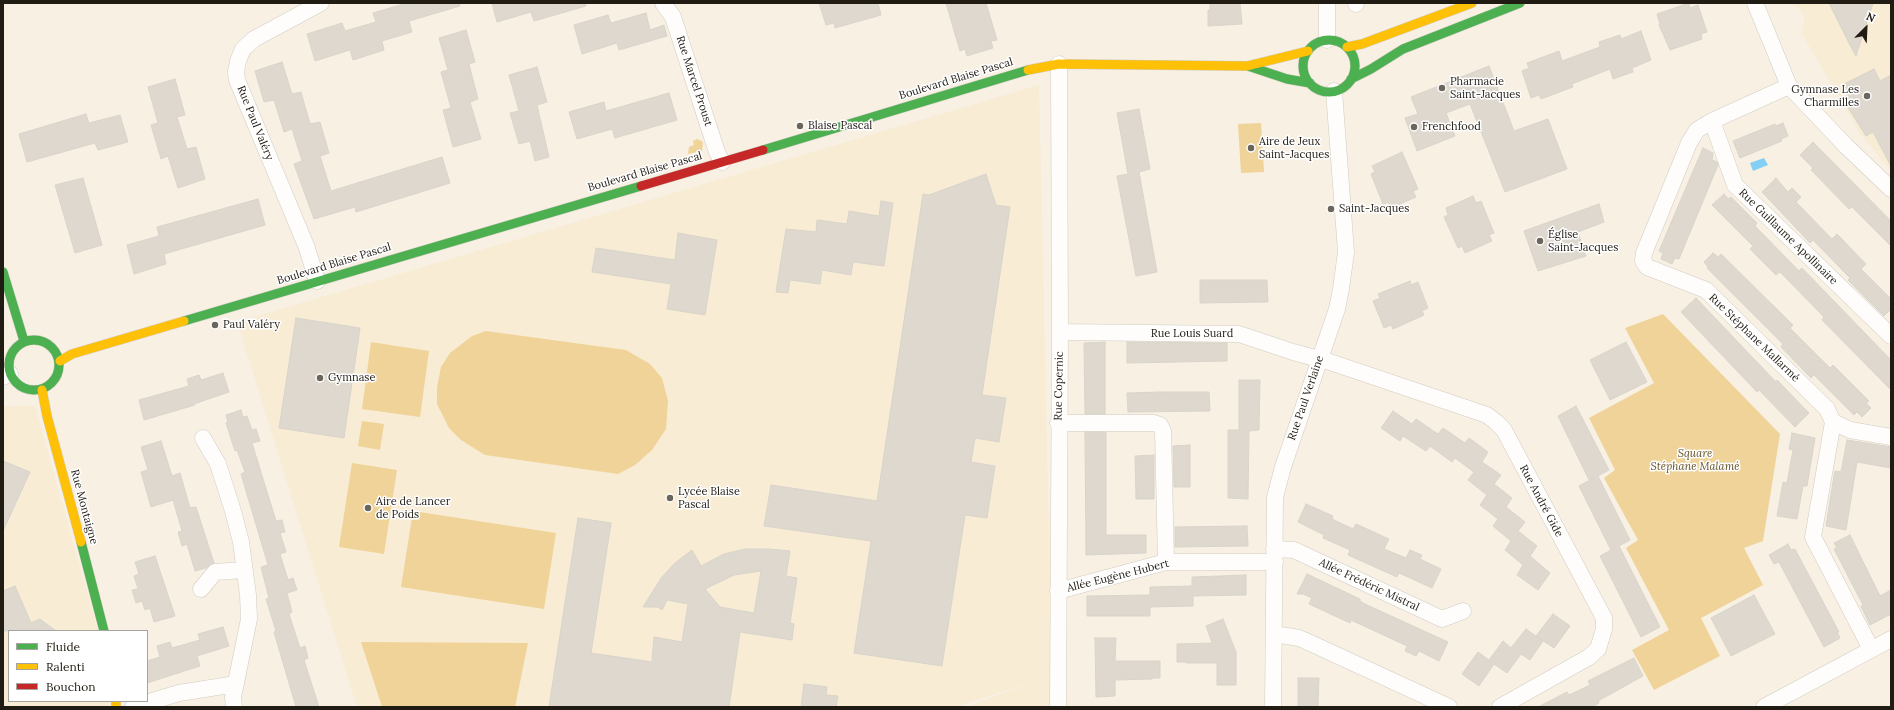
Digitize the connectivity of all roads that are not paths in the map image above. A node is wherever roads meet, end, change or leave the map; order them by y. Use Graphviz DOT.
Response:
graph roads {
  1 [pos="322,3"];
  2 [pos="663,3"];
  3 [pos="1327,3"];
  4 [pos="1472,3"];
  5 [pos="1520,3"];
  6 [pos="1755,3"];
  7 [pos="1327,40"];
  8 [pos="1347,47"];
  9 [pos="1308,51"];
  10 [pos="1059,64"];
  11 [pos="1247,66"];
  12 [pos="1351,79"];
  13 [pos="1310,83"];
  14 [pos="1789,86"];
  15 [pos="1334,91"];
  16 [pos="1712,121"];
  17 [pos="722,162"];
  18 [pos="1891,189"];
  19 [pos="3,272"];
  20 [pos="317,281"];
  21 [pos="1060,332"];
  22 [pos="1891,336"];
  23 [pos="24,341"];
  24 [pos="1320,360"];
  25 [pos="60,361"];
  26 [pos="7,375"];
  27 [pos="42,390"];
  28 [pos="1833,422"];
  29 [pos="1058,423"];
  30 [pos="1891,437"];
  31 [pos="203,438"];
  32 [pos="1274,556"];
  33 [pos="1166,562"];
  34 [pos="244,570"];
  35 [pos="201,588"];
  36 [pos="1058,591"];
  37 [pos="1463,611"];
  38 [pos="104,630"];
  39 [pos="1274,634"];
  40 [pos="1891,639"];
  41 [pos="1871,649"];
  42 [pos="236,684"];
  43 [pos="133,707"];
  44 [pos="234,707"];
  45 [pos="1058,707"];
  46 [pos="1273,707"];
  47 [pos="1449,707"];
  48 [pos="1500,707"];
  49 [pos="1764,707"];
  1 -- 20 [label="street, Rue Paul Valéry"];
  2 -- 17 [label="street, Rue Marcel Proust"];
  3 -- 7 [label="street"];
  4 -- 8 [label="street"];
  5 -- 12 [label="street"];
  6 -- 14 [label="street"];
  7 -- 8 [label="street"];
  7 -- 9 [label="street, Boulevard Blaise Pascal"];
  8 -- 12 [label="street"];
  9 -- 11 [label="street, Boulevard Blaise Pascal"];
  9 -- 13 [label="street"];
  10 -- 11 [label="street, Boulevard Blaise Pascal"];
  10 -- 17 [label="street, Boulevard Blaise Pascal"];
  10 -- 21 [label="street, Rue Copernic"];
  11 -- 13 [label="street, Boulevard Blaise Pascal"];
  12 -- 15 [label="street"];
  13 -- 15 [label="street, Boulevard Blaise Pascal"];
  14 -- 16 [label="street, Rue Stéphane Mallarmé"];
  14 -- 18 [label="street"];
  15 -- 24 [label="street, Rue Paul Verlaine"];
  16 -- 22 [label="street, Rue Guillaume Apollinaire"];
  16 -- 28 [label="street, Rue Stéphane Mallarmé"];
  17 -- 20 [label="street, Boulevard Blaise Pascal"];
  19 -- 23 [label="street"];
  20 -- 25 [label="street, Boulevard Blaise Pascal"];
  21 -- 24 [label="street, Rue Louis Suard"];
  21 -- 29 [label="street, Rue Copernic"];
  23 -- 25 [label="street"];
  23 -- 26 [label="street"];
  24 -- 32 [label="street, Rue Paul Verlaine"];
  24 -- 48 [label="street, Rue André Gide"];
  25 -- 27 [label="street"];
  26 -- 27 [label="street"];
  27 -- 38 [label="street, Rue Montaigne"];
  28 -- 30 [label="street"];
  28 -- 41 [label="street"];
  29 -- 33 [label="street"];
  29 -- 36 [label="street, Rue Copernic"];
  31 -- 34 [label="street"];
  32 -- 33 [label="street, Allée Eugène Hubert"];
  32 -- 37 [label="street, Allée Frédéric Mistral"];
  32 -- 39 [label="street, Rue Paul Verlaine"];
  33 -- 36 [label="street, Allée Eugène Hubert"];
  34 -- 35 [label="street"];
  34 -- 42 [label="street"];
  36 -- 45 [label="street, Rue Copernic"];
  39 -- 46 [label="street, Rue Paul Verlaine"];
  39 -- 47 [label="street"];
  40 -- 41 [label="street"];
  41 -- 49 [label="street"];
  42 -- 43 [label="street"];
  42 -- 44 [label="street"];
}
